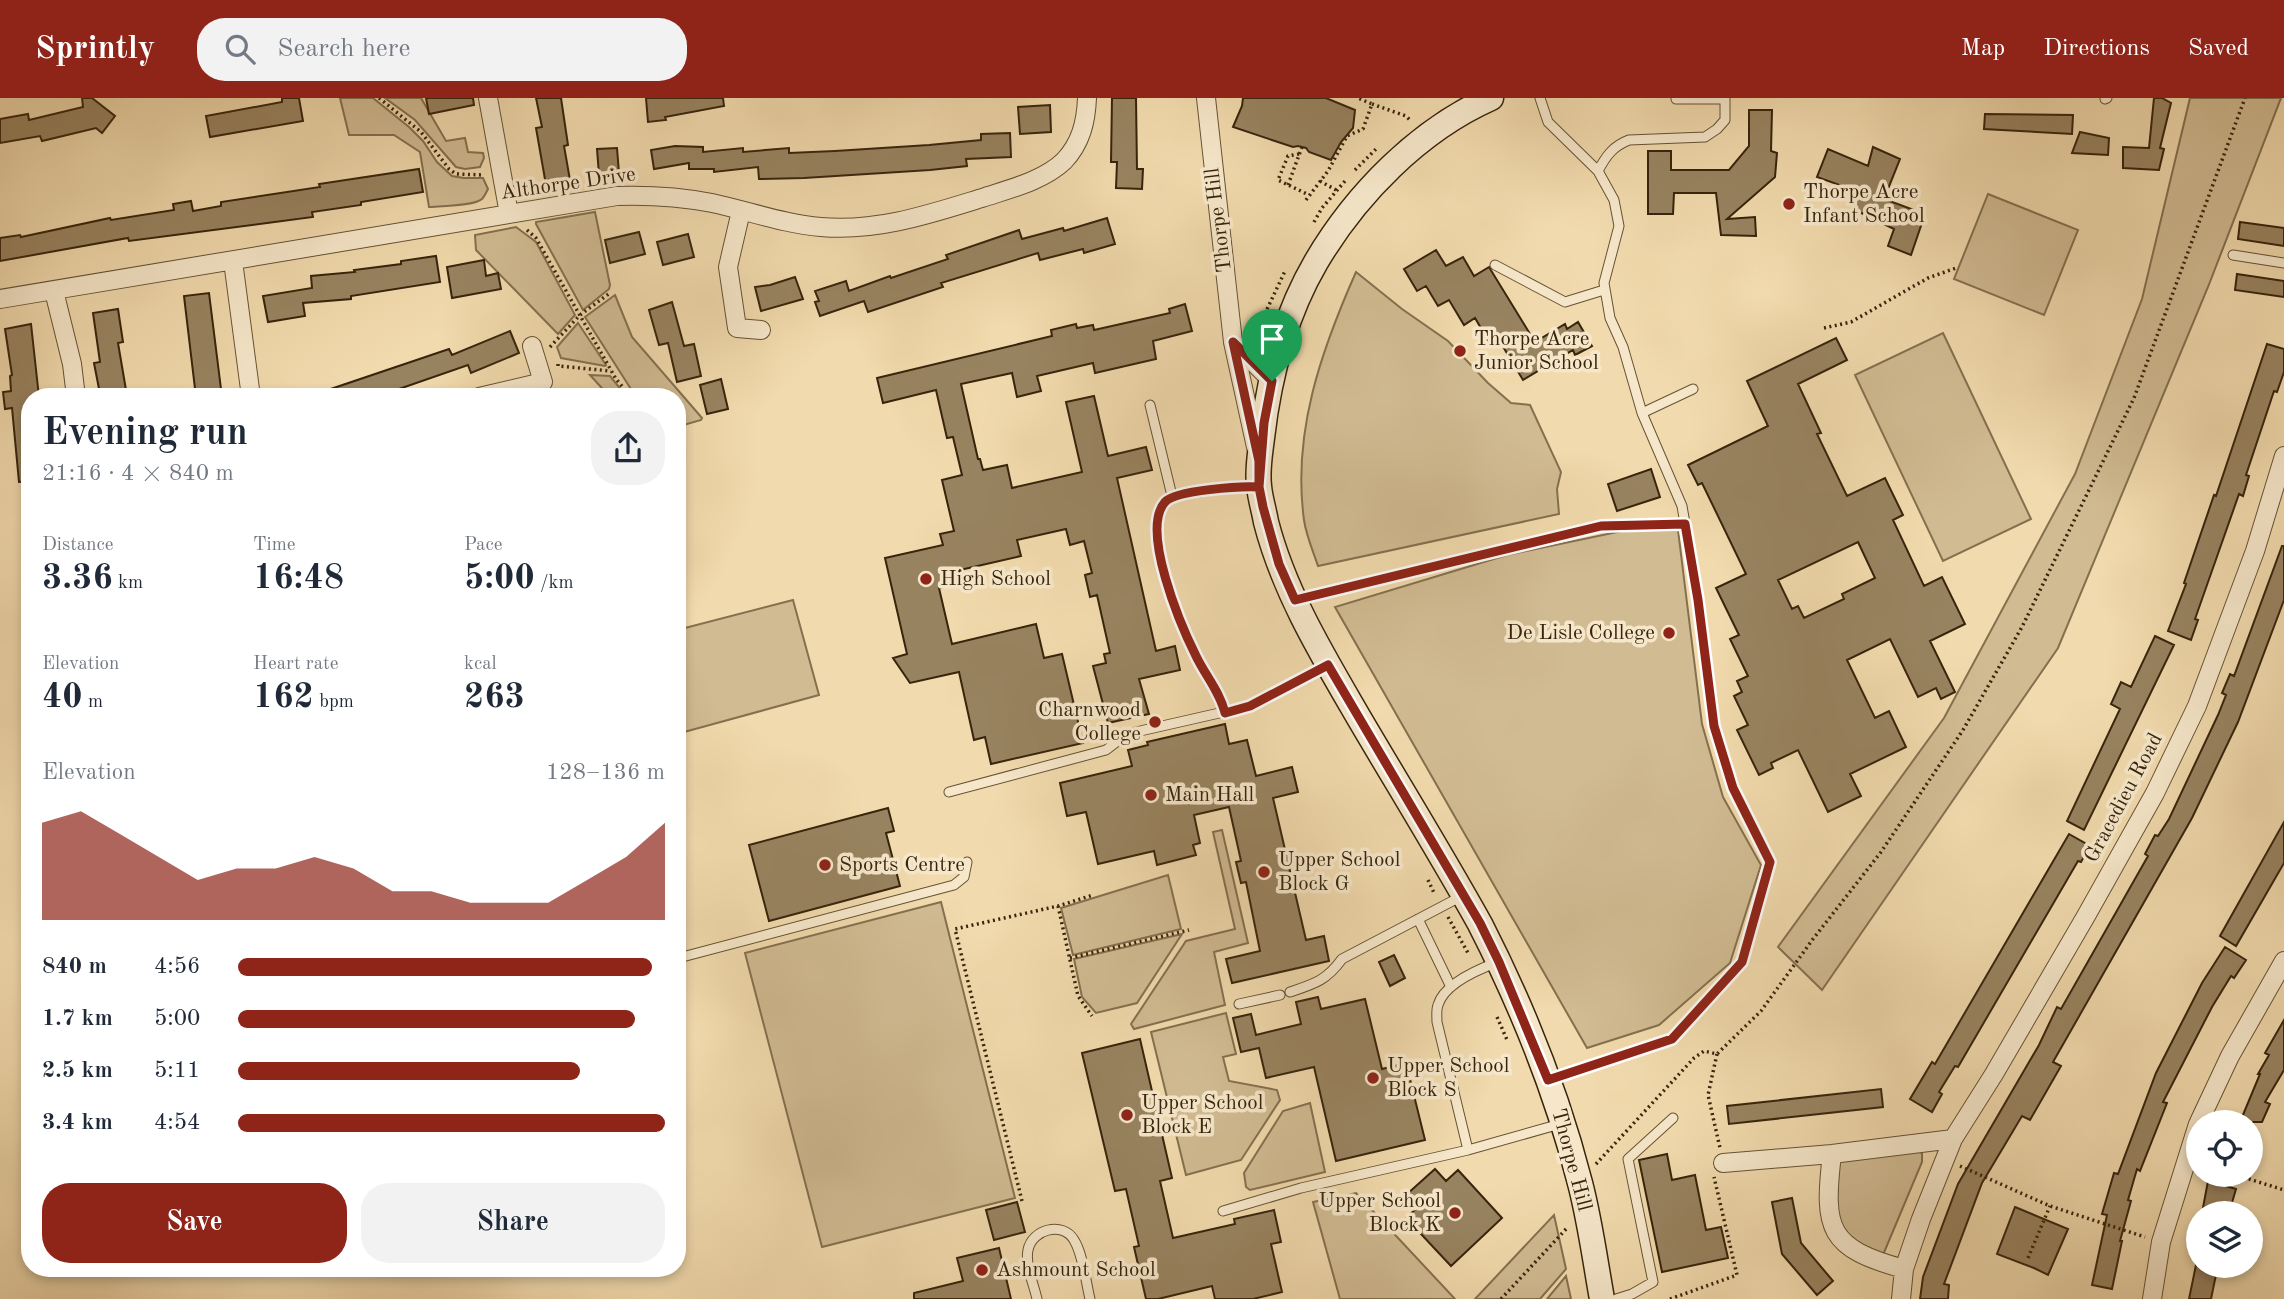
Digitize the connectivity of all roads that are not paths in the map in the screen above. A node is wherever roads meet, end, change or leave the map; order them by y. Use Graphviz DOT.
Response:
graph roads {
  1 [pos="488,98"];
  2 [pos="1087,98"];
  3 [pos="1206,98"];
  4 [pos="1492,98"];
  5 [pos="1540,98"];
  6 [pos="1676,99"];
  7 [pos="1598,171"];
  8 [pos="741,211"];
  9 [pos="509,214"];
  10 [pos="2233,255"];
  11 [pos="233,261"];
  12 [pos="2284,263"];
  13 [pos="1495,265"];
  14 [pos="1604,290"];
  15 [pos="54,291"];
  16 [pos="0,299"];
  17 [pos="761,330"];
  18 [pos="1233,342"];
  19 [pos="532,346"];
  20 [pos="1272,381"];
  21 [pos="75,388"];
  22 [pos="250,388"];
  23 [pos="520,388"];
  24 [pos="1693,389"];
  25 [pos="1150,405"];
  26 [pos="1642,413"];
  27 [pos="2284,456"];
  28 [pos="1259,461"];
  29 [pos="1259,487"];
  30 [pos="1172,496"];
  31 [pos="1328,665"];
  32 [pos="1225,713"];
  33 [pos="949,792"];
  34 [pos="967,862"];
  35 [pos="1463,895"];
  36 [pos="1418,919"];
  37 [pos="687,956"];
  38 [pos="2284,961"];
  39 [pos="1499,962"];
  40 [pos="1451,987"];
  41 [pos="1239,1004"];
  42 [pos="1548,1080"];
  43 [pos="2204,1110"];
  44 [pos="1673,1118"];
  45 [pos="1562,1123"];
  46 [pos="1953,1139"];
  47 [pos="1468,1150"];
  48 [pos="1832,1154"];
  49 [pos="2186,1162"];
  50 [pos="1723,1163"];
  51 [pos="1223,1211"];
  52 [pos="1904,1269"];
  53 [pos="1037,1299"];
  54 [pos="1090,1299"];
  55 [pos="1602,1299"];
  56 [pos="1616,1299"];
  57 [pos="1901,1299"];
  58 [pos="2152,1299"];
  1 -- 9 [label="street"];
  2 -- 8 [label="street, Althorpe Drive"];
  3 -- 18 [label="street, Thorpe Hill"];
  4 -- 20 [label="street, Thorpe Hill"];
  5 -- 7 [label="lane"];
  6 -- 7 [label="lane"];
  7 -- 14 [label="lane"];
  8 -- 9 [label="street, Althorpe Drive"];
  8 -- 17 [label="street"];
  9 -- 11 [label="street, Althorpe Drive"];
  10 -- 12 [label="lane"];
  11 -- 15 [label="street, Althorpe Drive"];
  11 -- 22 [label="street"];
  13 -- 14 [label="lane"];
  14 -- 26 [label="lane"];
  15 -- 16 [label="street, Althorpe Drive"];
  15 -- 21 [label="street"];
  18 -- 20 [label="street"];
  18 -- 28 [label="street, Thorpe Hill"];
  19 -- 23 [label="street"];
  20 -- 28 [label="street, Thorpe Hill"];
  24 -- 26 [label="lane"];
  25 -- 30 [label="lane"];
  26 -- 42 [label="lane"];
  27 -- 46 [label="street, Gracedieu Road"];
  28 -- 29 [label="street, Thorpe Hill"];
  29 -- 30 [label="lane"];
  29 -- 31 [label="street, Thorpe Hill"];
  30 -- 32 [label="lane"];
  31 -- 32 [label="lane"];
  31 -- 35 [label="street, Thorpe Hill"];
  32 -- 33 [label="lane"];
  34 -- 37 [label="lane"];
  35 -- 36 [label="lane"];
  35 -- 39 [label="street, Thorpe Hill"];
  36 -- 40 [label="lane"];
  36 -- 41 [label="lane"];
  38 -- 43 [label="street"];
  39 -- 40 [label="lane"];
  39 -- 42 [label="street, Thorpe Hill"];
  40 -- 47 [label="lane"];
  42 -- 45 [label="street, Thorpe Hill"];
  44 -- 56 [label="lane"];
  45 -- 47 [label="lane"];
  45 -- 55 [label="street, Thorpe Hill"];
  46 -- 48 [label="street"];
  46 -- 52 [label="street, Gracedieu Road"];
  47 -- 51 [label="lane"];
  48 -- 50 [label="street"];
  48 -- 52 [label="street"];
  49 -- 58 [label="street"];
  52 -- 57 [label="street, Gracedieu Road"];
  53 -- 54 [label="lane"];
}
